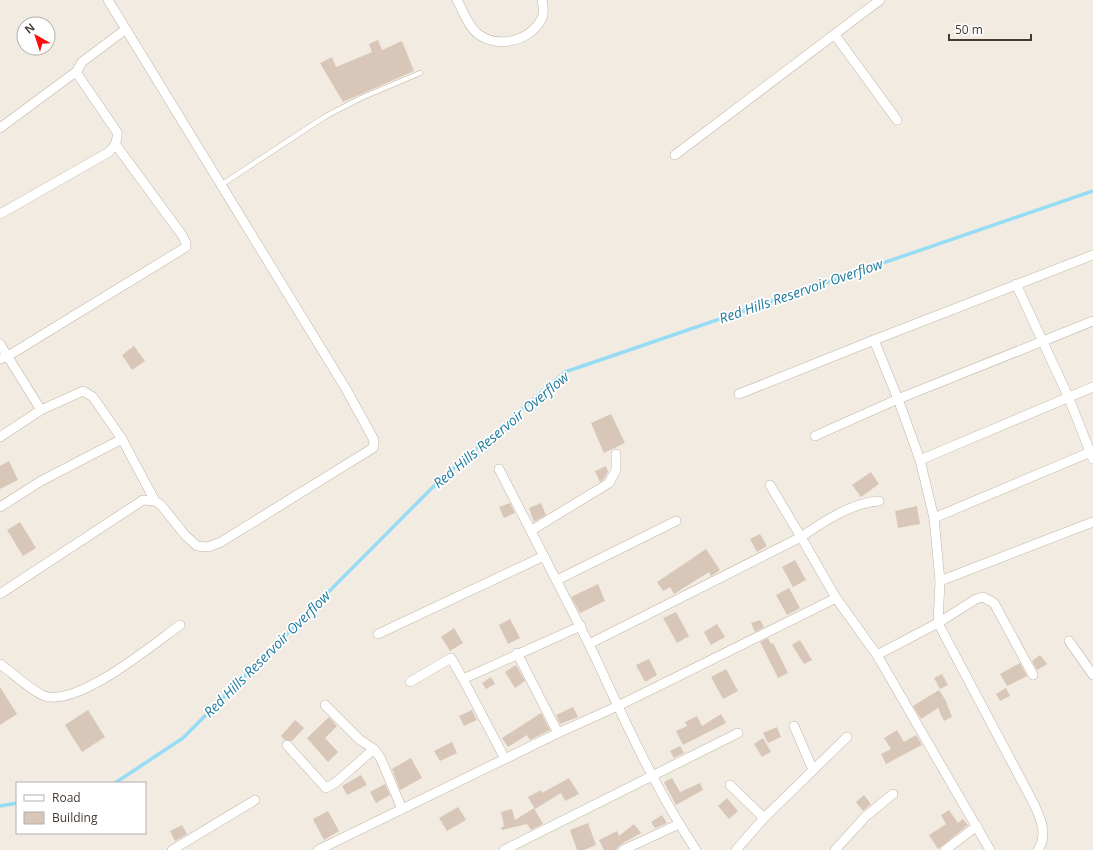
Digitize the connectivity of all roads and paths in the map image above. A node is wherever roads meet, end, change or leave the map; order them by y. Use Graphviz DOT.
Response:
graph roads {
  1 [pos="108,0"];
  2 [pos="457,0"];
  3 [pos="542,0"];
  4 [pos="880,0"];
  5 [pos="126,29"];
  6 [pos="835,34"];
  7 [pos="77,71"];
  8 [pos="420,73"];
  9 [pos="897,120"];
  10 [pos="0,128"];
  11 [pos="116,145"];
  12 [pos="675,155"];
  13 [pos="221,185"];
  14 [pos="0,214"];
  15 [pos="1093,255"];
  16 [pos="1016,284"];
  17 [pos="1093,321"];
  18 [pos="874,340"];
  19 [pos="1042,340"];
  20 [pos="0,344"];
  21 [pos="4,358"];
  22 [pos="1093,387"];
  23 [pos="739,394"];
  24 [pos="1068,396"];
  25 [pos="898,399"];
  26 [pos="41,410"];
  27 [pos="815,436"];
  28 [pos="0,437"];
  29 [pos="122,439"];
  30 [pos="616,454"];
  31 [pos="1092,454"];
  32 [pos="920,460"];
  33 [pos="499,469"];
  34 [pos="770,485"];
  35 [pos="155,501"];
  36 [pos="879,501"];
  37 [pos="0,507"];
  38 [pos="934,518"];
  39 [pos="676,521"];
  40 [pos="1093,522"];
  41 [pos="532,530"];
  42 [pos="801,537"];
  43 [pos="544,556"];
  44 [pos="557,580"];
  45 [pos="940,581"];
  46 [pos="0,594"];
  47 [pos="836,598"];
  48 [pos="938,623"];
  49 [pos="180,625"];
  50 [pos="581,626"];
  51 [pos="378,634"];
  52 [pos="1069,641"];
  53 [pos="589,644"];
  54 [pos="517,653"];
  55 [pos="877,655"];
  56 [pos="0,665"];
  57 [pos="1033,675"];
  58 [pos="1093,675"];
  59 [pos="464,679"];
  60 [pos="410,682"];
  61 [pos="325,705"];
  62 [pos="618,706"];
  63 [pos="794,726"];
  64 [pos="558,733"];
  65 [pos="738,733"];
  66 [pos="847,737"];
  67 [pos="287,745"];
  68 [pos="374,749"];
  69 [pos="505,759"];
  70 [pos="813,770"];
  71 [pos="653,776"];
  72 [pos="730,785"];
  73 [pos="893,794"];
  74 [pos="255,800"];
  75 [pos="402,809"];
  76 [pos="764,818"];
  77 [pos="679,824"];
  78 [pos="977,826"];
  79 [pos="336,841"];
  80 [pos="172,850"];
  81 [pos="318,850"];
  82 [pos="340,850"];
  83 [pos="504,850"];
  84 [pos="623,850"];
  85 [pos="696,850"];
  86 [pos="736,850"];
  87 [pos="835,850"];
  88 [pos="945,850"];
  89 [pos="990,850"];
  90 [pos="1038,850"];
  1 -- 5 [label="street"];
  2 -- 3 [label="street"];
  4 -- 6 [label="street"];
  5 -- 7 [label="street"];
  5 -- 13 [label="street"];
  6 -- 9 [label="street"];
  6 -- 12 [label="street"];
  7 -- 10 [label="street"];
  7 -- 11 [label="street"];
  8 -- 13 [label="lane"];
  11 -- 14 [label="street"];
  11 -- 21 [label="street"];
  13 -- 35 [label="street"];
  15 -- 16 [label="street"];
  16 -- 18 [label="street"];
  16 -- 19 [label="street"];
  17 -- 19 [label="street"];
  18 -- 23 [label="street"];
  18 -- 25 [label="street"];
  19 -- 24 [label="street"];
  19 -- 25 [label="street"];
  20 -- 21 [label="street"];
  21 -- 26 [label="street"];
  22 -- 24 [label="street"];
  24 -- 31 [label="street"];
  24 -- 32 [label="street"];
  25 -- 27 [label="street"];
  25 -- 32 [label="street"];
  26 -- 28 [label="street"];
  26 -- 29 [label="street"];
  29 -- 35 [label="street"];
  29 -- 37 [label="street"];
  30 -- 41 [label="street"];
  31 -- 38 [label="street"];
  32 -- 38 [label="street"];
  33 -- 41 [label="street"];
  34 -- 42 [label="street"];
  35 -- 46 [label="street"];
  36 -- 42 [label="street"];
  38 -- 45 [label="street"];
  39 -- 44 [label="street"];
  40 -- 45 [label="street"];
  41 -- 43 [label="street"];
  42 -- 47 [label="street"];
  42 -- 53 [label="street"];
  43 -- 44 [label="street"];
  43 -- 51 [label="street"];
  44 -- 50 [label="street"];
  45 -- 48 [label="street"];
  47 -- 55 [label="street"];
  47 -- 62 [label="street"];
  48 -- 55 [label="street"];
  48 -- 57 [label="street"];
  48 -- 90 [label="street"];
  49 -- 56 [label="street"];
  50 -- 53 [label="street"];
  50 -- 54 [label="street"];
  52 -- 58 [label="street"];
  53 -- 62 [label="street"];
  54 -- 59 [label="street"];
  54 -- 64 [label="street"];
  55 -- 78 [label="street"];
  59 -- 60 [label="street"];
  59 -- 69 [label="street"];
  61 -- 68 [label="street"];
  62 -- 64 [label="street"];
  62 -- 71 [label="street"];
  63 -- 70 [label="street"];
  64 -- 69 [label="street"];
  65 -- 71 [label="street"];
  66 -- 70 [label="street"];
  67 -- 68 [label="street"];
  68 -- 75 [label="street"];
  69 -- 75 [label="street"];
  70 -- 76 [label="street"];
  71 -- 77 [label="street"];
  71 -- 83 [label="street"];
  72 -- 76 [label="street"];
  73 -- 87 [label="street"];
  74 -- 80 [label="street"];
  75 -- 79 [label="street"];
  76 -- 86 [label="street"];
  77 -- 84 [label="street"];
  77 -- 85 [label="street"];
  78 -- 88 [label="street"];
  78 -- 89 [label="street"];
  79 -- 81 [label="street"];
  79 -- 82 [label="street"];
}
